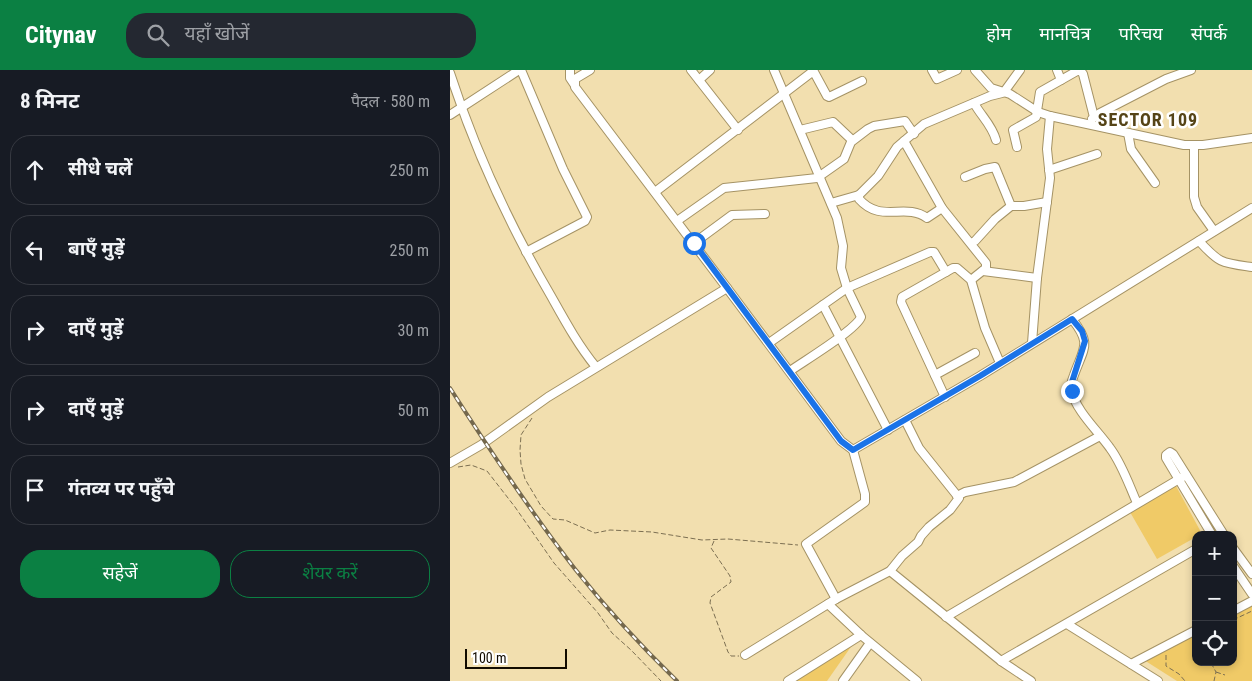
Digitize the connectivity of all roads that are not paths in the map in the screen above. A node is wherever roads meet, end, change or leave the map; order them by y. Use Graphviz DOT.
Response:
graph roads {
  1 [pos="520,70"];
  2 [pos="570,70"];
  3 [pos="590,70"];
  4 [pos="691,70"];
  5 [pos="710,70"];
  6 [pos="774,70"];
  7 [pos="932,70"];
  8 [pos="957,70"];
  9 [pos="975,70"];
  10 [pos="1020,70"];
  11 [pos="1058,70"];
  12 [pos="1191,70"];
  13 [pos="450,73"];
  14 [pos="698,80"];
  15 [pos="1061,80"];
  16 [pos="862,81"];
  17 [pos="574,84"];
  18 [pos="1005,92"];
  19 [pos="784,94"];
  20 [pos="974,103"];
  21 [pos="462,108"];
  22 [pos="1038,112"];
  23 [pos="450,115"];
  24 [pos="1050,116"];
  25 [pos="1094,117"];
  26 [pos="1086,124"];
  27 [pos="738,130"];
  28 [pos="800,130"];
  29 [pos="1128,133"];
  30 [pos="914,134"];
  31 [pos="1252,138"];
  32 [pos="852,140"];
  33 [pos="996,140"];
  34 [pos="904,141"];
  35 [pos="1194,145"];
  36 [pos="1017,147"];
  37 [pos="1097,154"];
  38 [pos="1049,170"];
  39 [pos="820,176"];
  40 [pos="965,177"];
  41 [pos="1155,183"];
  42 [pos="656,192"];
  43 [pos="859,195"];
  44 [pos="1047,202"];
  45 [pos="831,203"];
  46 [pos="1011,206"];
  47 [pos="942,208"];
  48 [pos="1252,208"];
  49 [pos="765,214"];
  50 [pos="677,221"];
  51 [pos="1214,231"];
  52 [pos="1199,241"];
  53 [pos="694,243"];
  54 [pos="971,243"];
  55 [pos="526,252"];
  56 [pos="1252,267"];
  57 [pos="983,271"];
  58 [pos="946,272"];
  59 [pos="1038,278"];
  60 [pos="971,280"];
  61 [pos="727,288"];
  62 [pos="847,288"];
  63 [pos="823,305"];
  64 [pos="1072,319"];
  65 [pos="840,337"];
  66 [pos="770,343"];
  67 [pos="1032,343"];
  68 [pos="975,353"];
  69 [pos="1000,363"];
  70 [pos="596,367"];
  71 [pos="790,371"];
  72 [pos="935,375"];
  73 [pos="945,397"];
  74 [pos="905,420"];
  75 [pos="888,430"];
  76 [pos="1100,436"];
  77 [pos="853,450"];
  78 [pos="452,466"];
  79 [pos="1182,477"];
  80 [pos="958,496"];
  81 [pos="1137,503"];
  82 [pos="1210,531"];
  83 [pos="1220,531"];
  84 [pos="1192,550"];
  85 [pos="1237,553"];
  86 [pos="890,570"];
  87 [pos="1237,572"];
  88 [pos="1252,574"];
  89 [pos="1252,594"];
  90 [pos="836,599"];
  91 [pos="1252,602"];
  92 [pos="828,604"];
  93 [pos="1237,609"];
  94 [pos="946,617"];
  95 [pos="1067,624"];
  96 [pos="1192,632"];
  97 [pos="861,635"];
  98 [pos="870,643"];
  99 [pos="745,654"];
  100 [pos="1001,661"];
  101 [pos="1131,664"];
  102 [pos="788,681"];
  103 [pos="843,681"];
  104 [pos="917,681"];
  105 [pos="1031,681"];
  106 [pos="1158,681"];
  1 -- 21 [label="street"];
  1 -- 55 [label="street"];
  2 -- 17 [label="street"];
  3 -- 17 [label="street"];
  4 -- 14 [label="street"];
  5 -- 14 [label="street"];
  6 -- 19 [label="street"];
  7 -- 8 [label="street"];
  9 -- 18 [label="street"];
  10 -- 18 [label="street"];
  11 -- 15 [label="street"];
  12 -- 25 [label="street"];
  13 -- 21 [label="street"];
  14 -- 27 [label="street"];
  15 -- 22 [label="street"];
  15 -- 25 [label="street"];
  16 -- 19 [label="street"];
  17 -- 42 [label="street"];
  18 -- 20 [label="street"];
  18 -- 22 [label="street"];
  19 -- 27 [label="street"];
  19 -- 28 [label="street"];
  20 -- 30 [label="street"];
  20 -- 33 [label="street"];
  21 -- 23 [label="street"];
  21 -- 55 [label="street"];
  22 -- 24 [label="street"];
  22 -- 36 [label="street"];
  24 -- 26 [label="street"];
  24 -- 38 [label="street"];
  25 -- 26 [label="street"];
  26 -- 29 [label="street"];
  27 -- 42 [label="street"];
  28 -- 32 [label="street"];
  28 -- 39 [label="street"];
  29 -- 35 [label="street"];
  29 -- 41 [label="street"];
  30 -- 32 [label="street"];
  30 -- 34 [label="street"];
  31 -- 35 [label="street"];
  32 -- 39 [label="street"];
  34 -- 43 [label="street"];
  34 -- 47 [label="street"];
  35 -- 51 [label="street"];
  37 -- 38 [label="street"];
  38 -- 44 [label="street"];
  39 -- 45 [label="street"];
  39 -- 50 [label="street"];
  40 -- 46 [label="street"];
  42 -- 50 [label="street"];
  43 -- 45 [label="street"];
  43 -- 47 [label="street"];
  44 -- 46 [label="street"];
  44 -- 59 [label="street"];
  45 -- 62 [label="street"];
  46 -- 54 [label="street"];
  47 -- 54 [label="street"];
  48 -- 51 [label="street"];
  49 -- 53 [label="street"];
  50 -- 53 [label="street"];
  51 -- 52 [label="street"];
  52 -- 56 [label="street"];
  52 -- 64 [label="street"];
  53 -- 61 [label="street"];
  54 -- 57 [label="street"];
  55 -- 70 [label="street"];
  57 -- 59 [label="street"];
  57 -- 60 [label="street"];
  58 -- 60 [label="street"];
  58 -- 62 [label="street"];
  58 -- 72 [label="street"];
  59 -- 67 [label="street"];
  60 -- 69 [label="street"];
  61 -- 66 [label="street"];
  61 -- 70 [label="street"];
  62 -- 63 [label="street"];
  62 -- 65 [label="street"];
  63 -- 65 [label="street"];
  63 -- 66 [label="street"];
  64 -- 67 [label="street"];
  64 -- 76 [label="street"];
  65 -- 71 [label="street"];
  65 -- 75 [label="street"];
  66 -- 71 [label="street"];
  67 -- 69 [label="street"];
  68 -- 72 [label="street"];
  69 -- 73 [label="street"];
  70 -- 78 [label="street"];
  71 -- 77 [label="street"];
  72 -- 73 [label="street"];
  73 -- 74 [label="street"];
  74 -- 75 [label="street"];
  74 -- 80 [label="street"];
  75 -- 77 [label="street"];
  76 -- 80 [label="street"];
  76 -- 81 [label="street"];
  77 -- 90 [label="street"];
  79 -- 81 [label="street"];
  79 -- 82 [label="street"];
  79 -- 83 [label="street"];
  80 -- 86 [label="street"];
  81 -- 94 [label="street"];
  84 -- 95 [label="street"];
  85 -- 88 [label="street"];
  86 -- 90 [label="street"];
  86 -- 94 [label="street"];
  87 -- 89 [label="street"];
  90 -- 92 [label="street"];
  91 -- 93 [label="street"];
  92 -- 97 [label="street"];
  92 -- 99 [label="street"];
  94 -- 100 [label="street"];
  95 -- 100 [label="street"];
  95 -- 101 [label="street"];
  96 -- 101 [label="street"];
  97 -- 98 [label="street"];
  97 -- 102 [label="street"];
  98 -- 103 [label="street"];
  98 -- 104 [label="street"];
  100 -- 105 [label="street"];
  101 -- 106 [label="street"];
}
